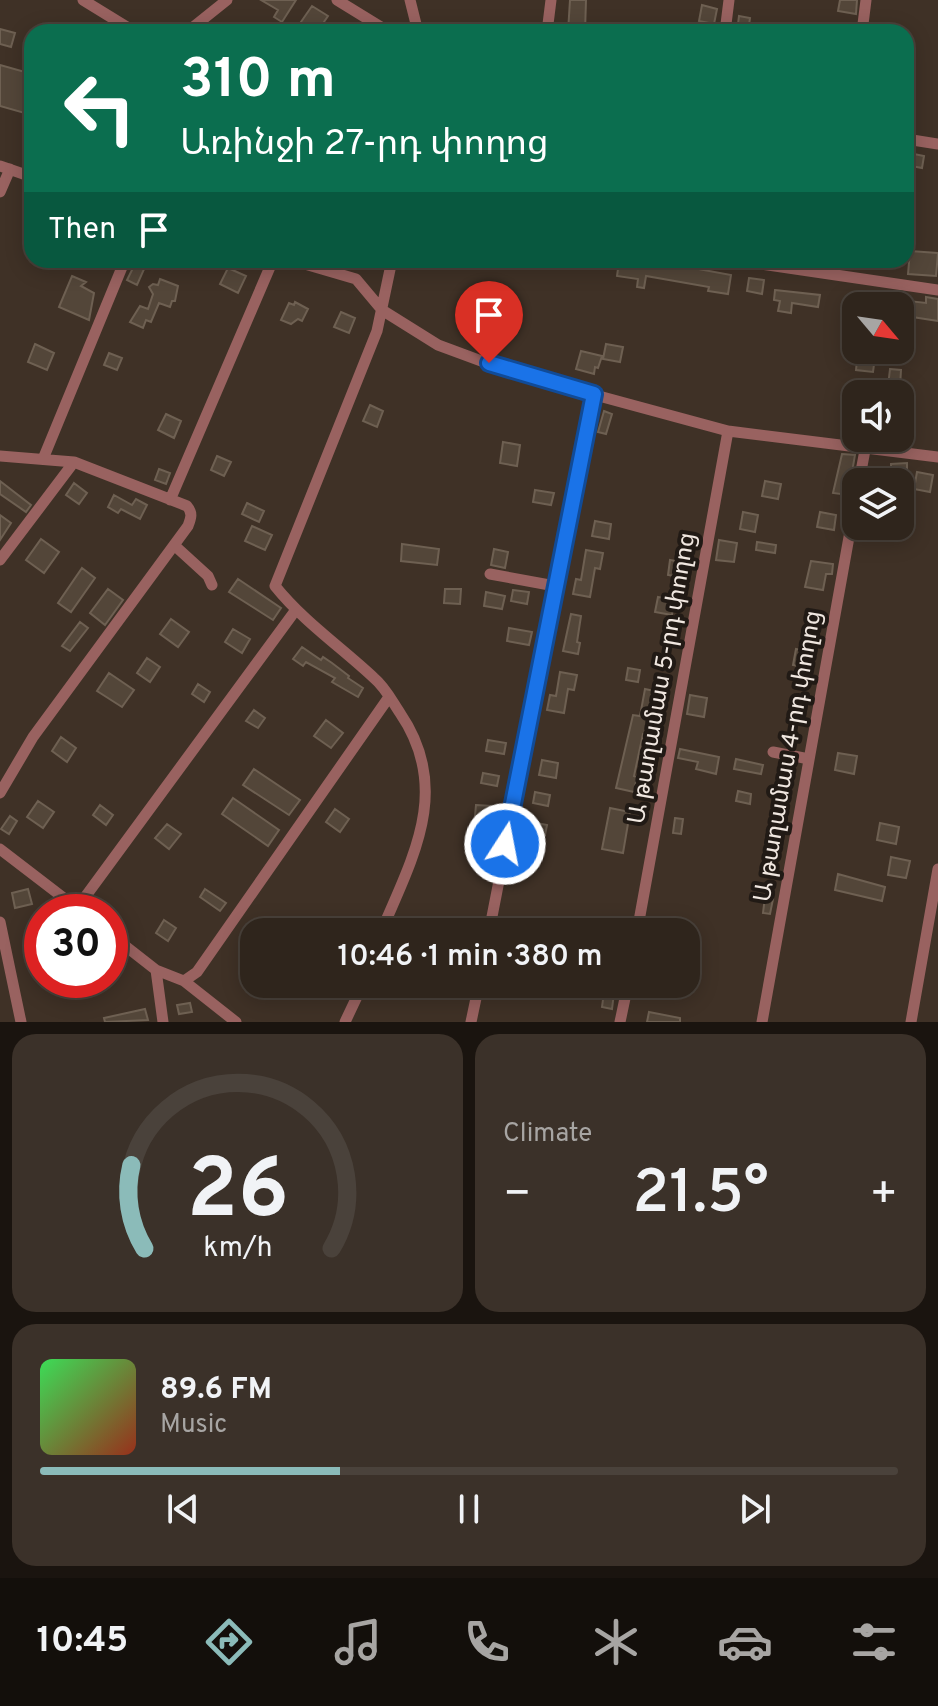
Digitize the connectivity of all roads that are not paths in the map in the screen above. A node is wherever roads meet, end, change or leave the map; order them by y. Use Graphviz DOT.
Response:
graph roads {
  1 [pos="83,0"];
  2 [pos="227,0"];
  3 [pos="337,0"];
  4 [pos="410,0"];
  5 [pos="551,0"];
  6 [pos="729,0"];
  7 [pos="866,0"];
  8 [pos="122,24"];
  9 [pos="197,24"];
  10 [pos="376,24"];
  11 [pos="416,24"];
  12 [pos="548,24"];
  13 [pos="726,24"];
  14 [pos="863,24"];
  15 [pos="914,140"];
  16 [pos="938,144"];
  17 [pos="5,168"];
  18 [pos="24,174"];
  19 [pos="0,192"];
  20 [pos="122,268"];
  21 [pos="270,268"];
  22 [pos="318,268"];
  23 [pos="390,268"];
  24 [pos="788,268"];
  25 [pos="938,290"];
  26 [pos="382,310"];
  27 [pos="594,394"];
  28 [pos="728,431"];
  29 [pos="842,447"];
  30 [pos="886,452"];
  31 [pos="0,456"];
  32 [pos="938,457"];
  33 [pos="43,459"];
  34 [pos="74,462"];
  35 [pos="170,500"];
  36 [pos="848,540"];
  37 [pos="174,545"];
  38 [pos="0,560"];
  39 [pos="490,574"];
  40 [pos="212,585"];
  41 [pos="555,586"];
  42 [pos="295,611"];
  43 [pos="389,697"];
  44 [pos="773,752"];
  45 [pos="809,759"];
  46 [pos="0,793"];
  47 [pos="0,849"];
  48 [pos="938,869"];
  49 [pos="59,894"];
  50 [pos="92,894"];
  51 [pos="387,918"];
  52 [pos="492,918"];
  53 [pos="640,918"];
  54 [pos="0,922"];
  55 [pos="128,948"];
  56 [pos="156,970"];
  57 [pos="184,981"];
  58 [pos="356,998"];
  59 [pos="476,998"];
  60 [pos="625,998"];
  61 [pos="21,1022"];
  62 [pos="163,1022"];
  63 [pos="236,1022"];
  64 [pos="345,1022"];
  65 [pos="471,1022"];
  66 [pos="620,1022"];
  67 [pos="762,1022"];
  68 [pos="911,1022"];
  1 -- 8 [label="street"];
  2 -- 9 [label="street"];
  3 -- 10 [label="street"];
  4 -- 11 [label="street"];
  5 -- 12 [label="street"];
  6 -- 13 [label="street"];
  7 -- 14 [label="street"];
  15 -- 16 [label="street"];
  17 -- 18 [label="street"];
  17 -- 19 [label="street"];
  20 -- 33 [label="street"];
  21 -- 35 [label="street"];
  22 -- 26 [label="street"];
  23 -- 26 [label="street"];
  24 -- 25 [label="street"];
  26 -- 27 [label="street"];
  26 -- 42 [label="street"];
  27 -- 28 [label="street"];
  27 -- 41 [label="street"];
  28 -- 29 [label="street"];
  28 -- 53 [label="street, Ա թաղամաս 5-րդ փողոց"];
  30 -- 32 [label="street"];
  31 -- 33 [label="street"];
  33 -- 34 [label="street"];
  34 -- 35 [label="street"];
  34 -- 38 [label="street"];
  35 -- 37 [label="street"];
  36 -- 45 [label="street, Ա թաղամաս 4-րդ փողոց"];
  37 -- 40 [label="street"];
  37 -- 46 [label="street"];
  39 -- 41 [label="street"];
  41 -- 52 [label="street"];
  42 -- 43 [label="street"];
  42 -- 50 [label="street"];
  43 -- 51 [label="street"];
  43 -- 57 [label="street"];
  44 -- 45 [label="street"];
  45 -- 67 [label="street, Ա թաղամաս 4-րդ փողոց"];
  47 -- 49 [label="street"];
  48 -- 68 [label="street"];
  54 -- 61 [label="street"];
  55 -- 56 [label="street"];
  56 -- 57 [label="street"];
  56 -- 62 [label="street"];
  57 -- 63 [label="street"];
  58 -- 64 [label="street"];
  59 -- 65 [label="street"];
  60 -- 66 [label="street"];
}
